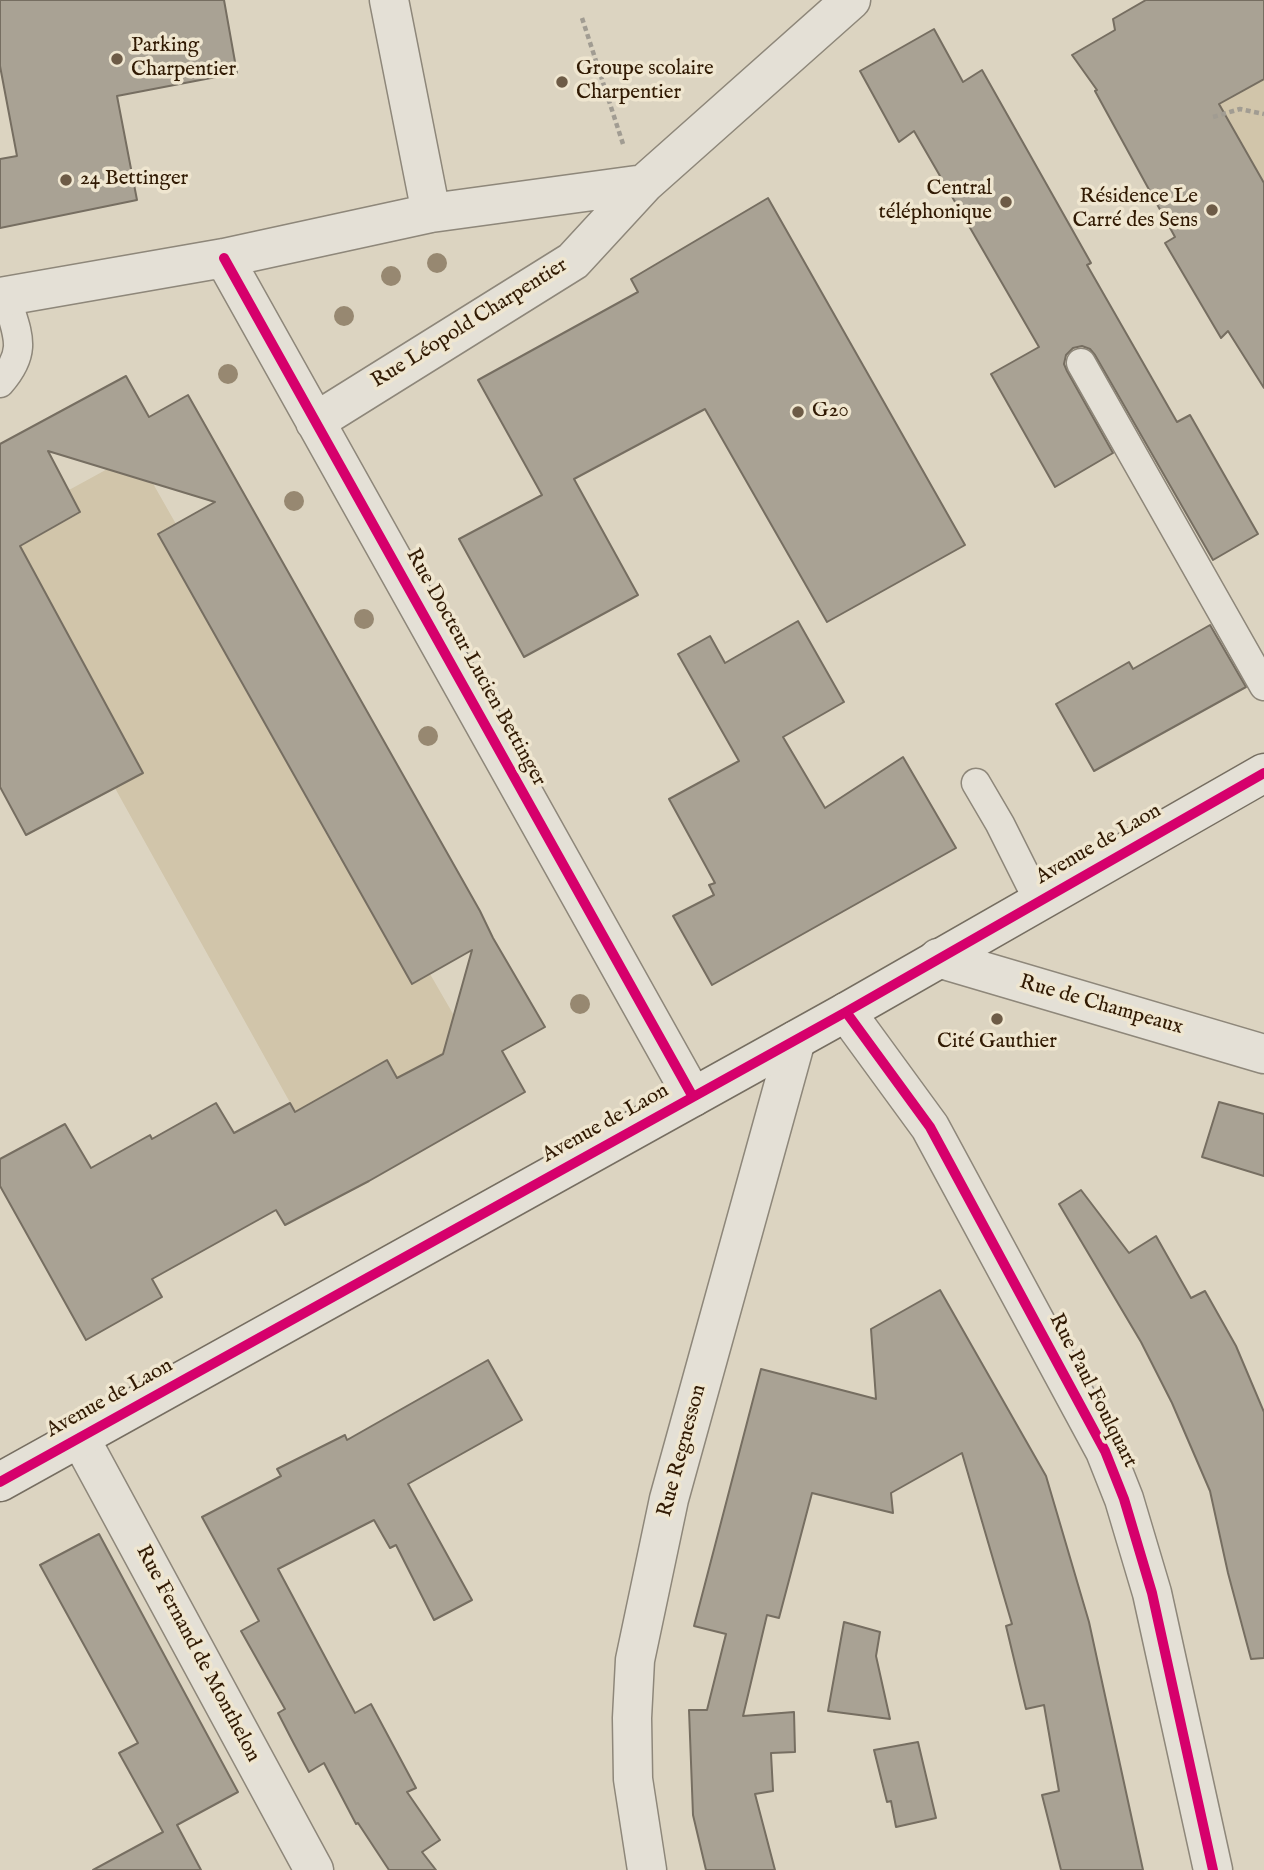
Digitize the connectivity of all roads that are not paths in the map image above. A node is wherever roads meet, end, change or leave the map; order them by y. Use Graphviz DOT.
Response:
graph roads {
  1 [pos="389,0"];
  2 [pos="851,0"];
  3 [pos="639,185"];
  4 [pos="431,213"];
  5 [pos="224,258"];
  6 [pos="3,297"];
  7 [pos="1081,363"];
  8 [pos="0,383"];
  9 [pos="315,422"];
  10 [pos="1264,686"];
  11 [pos="1264,773"];
  12 [pos="976,783"];
  13 [pos="1039,902"];
  14 [pos="938,958"];
  15 [pos="846,1012"];
  16 [pos="796,1040"];
  17 [pos="1264,1054"];
  18 [pos="693,1097"];
  19 [pos="80,1438"];
  20 [pos="0,1482"];
  21 [pos="314,1870"];
  22 [pos="647,1870"];
  23 [pos="1213,1870"];
  1 -- 4 [label="street"];
  2 -- 3 [label="street, Rue Léopold Charpentier"];
  3 -- 4 [label="street"];
  3 -- 9 [label="street, Rue Léopold Charpentier"];
  4 -- 5 [label="street"];
  5 -- 6 [label="street"];
  5 -- 9 [label="street, Rue Docteur Lucien Bettinger"];
  6 -- 8 [label="lane"];
  7 -- 10 [label="lane"];
  9 -- 18 [label="street, Rue Docteur Lucien Bettinger"];
  11 -- 13 [label="street, Avenue de Laon"];
  12 -- 13 [label="lane, Avenue de Laon"];
  13 -- 14 [label="street, Avenue de Laon"];
  14 -- 15 [label="street, Avenue de Laon"];
  14 -- 17 [label="street, Rue de Champeaux"];
  15 -- 16 [label="street, Avenue de Laon"];
  15 -- 23 [label="street, Rue Paul Foulquart"];
  16 -- 18 [label="street, Avenue de Laon"];
  16 -- 22 [label="street, Rue Regnesson"];
  18 -- 19 [label="street, Avenue de Laon"];
  19 -- 20 [label="street, Avenue de Laon"];
  19 -- 21 [label="street, Rue Fernand de Monthelon"];
}
